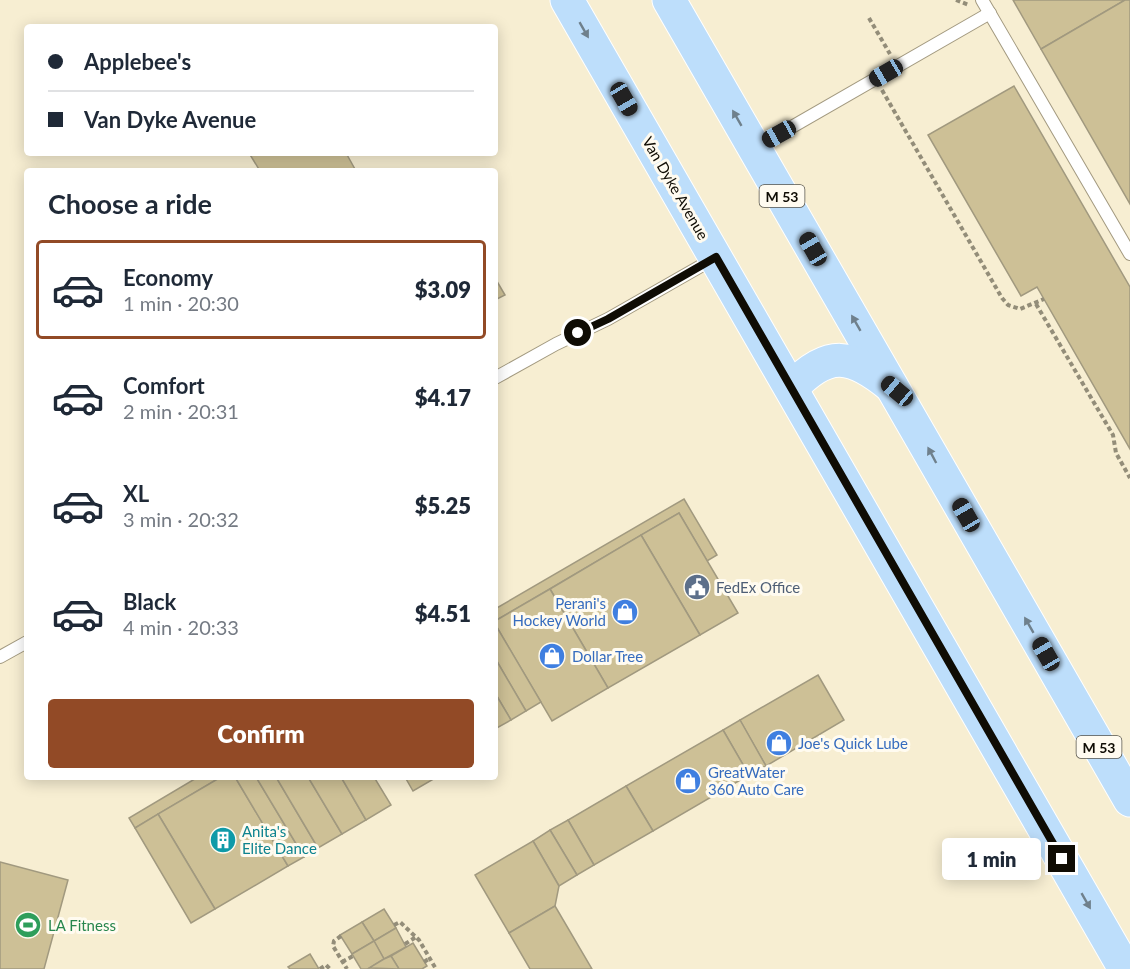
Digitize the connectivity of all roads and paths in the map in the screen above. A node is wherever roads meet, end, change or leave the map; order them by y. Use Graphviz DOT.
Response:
graph roads {
  1 [pos="567,0"];
  2 [pos="669,0"];
  3 [pos="982,0"];
  4 [pos="990,13"];
  5 [pos="870,18"];
  6 [pos="897,67"];
  7 [pos="875,79"];
  8 [pos="754,148"];
  9 [pos="1130,254"];
  10 [pos="716,257"];
  11 [pos="1044,299"];
  12 [pos="1036,304"];
  13 [pos="498,376"];
  14 [pos="792,388"];
  15 [pos="897,391"];
  16 [pos="1130,478"];
  17 [pos="24,644"];
  18 [pos="0,657"];
  19 [pos="1130,800"];
  20 [pos="394,925"];
  21 [pos="341,936"];
  22 [pos="416,937"];
  23 [pos="1119,943"];
  24 [pos="405,944"];
  25 [pos="353,956"];
  26 [pos="430,958"];
  27 [pos="342,962"];
  28 [pos="424,962"];
  29 [pos="320,969"];
  30 [pos="330,969"];
  31 [pos="347,969"];
  32 [pos="436,969"];
  33 [pos="1125,969"];
  1 -- 10 [label="main road, Van Dyke Avenue, one-way"];
  8 -- 2 [label="main road, M 53, one-way"];
  3 -- 4 [label="lane"];
  4 -- 6 [label="lane"];
  4 -- 9 [label="lane"];
  5 -- 6 [label="path"];
  6 -- 7 [label="lane"];
  7 -- 8 [label="lane"];
  7 -- 12 [label="path"];
  15 -- 8 [label="main road, M 53, one-way"];
  10 -- 13 [label="lane"];
  10 -- 14 [label="main road, Van Dyke Avenue"];
  11 -- 12 [label="path"];
  12 -- 16 [label="path"];
  14 -- 15 [label="main road"];
  14 -- 23 [label="main road, Van Dyke Avenue, one-way"];
  19 -- 15 [label="main road, M 53, one-way"];
  17 -- 18 [label="lane"];
  20 -- 22 [label="path"];
  21 -- 27 [label="path"];
  22 -- 24 [label="path"];
  22 -- 26 [label="path"];
  23 -- 33 [label="main road, Van Dyke Avenue"];
  25 -- 27 [label="path"];
  26 -- 28 [label="path"];
  26 -- 32 [label="path"];
  27 -- 31 [label="path"];
  29 -- 30 [label="path"];
}
